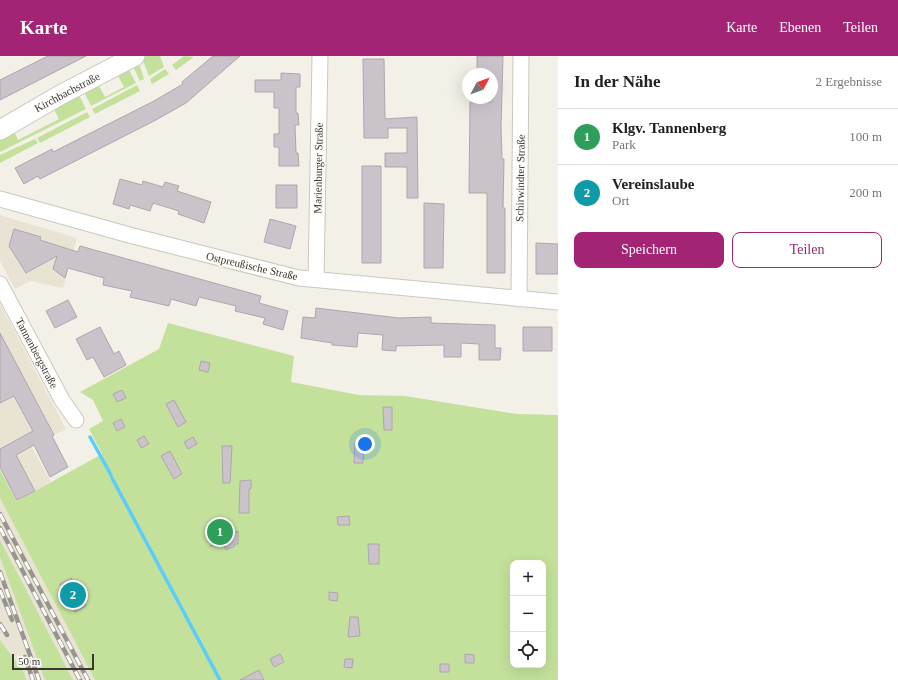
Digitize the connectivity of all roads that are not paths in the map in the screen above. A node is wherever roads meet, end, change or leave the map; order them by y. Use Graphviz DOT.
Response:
graph roads {
  1 [pos="135,56"];
  2 [pos="320,56"];
  3 [pos="521,56"];
  4 [pos="0,130"];
  5 [pos="0,199"];
  6 [pos="316,279"];
  7 [pos="0,284"];
  8 [pos="519,299"];
  9 [pos="558,302"];
  10 [pos="76,420"];
  1 -- 4 [label="main road, Kirchbachstraße"];
  2 -- 6 [label="street, Marienburger Straße"];
  3 -- 8 [label="street, Schirwindter Straße"];
  5 -- 6 [label="street, Ostpreußische Straße"];
  6 -- 8 [label="street, Ostpreußische Straße"];
  7 -- 10 [label="street, Tannenbergstraße"];
  8 -- 9 [label="street, Ostpreußische Straße"];
}
